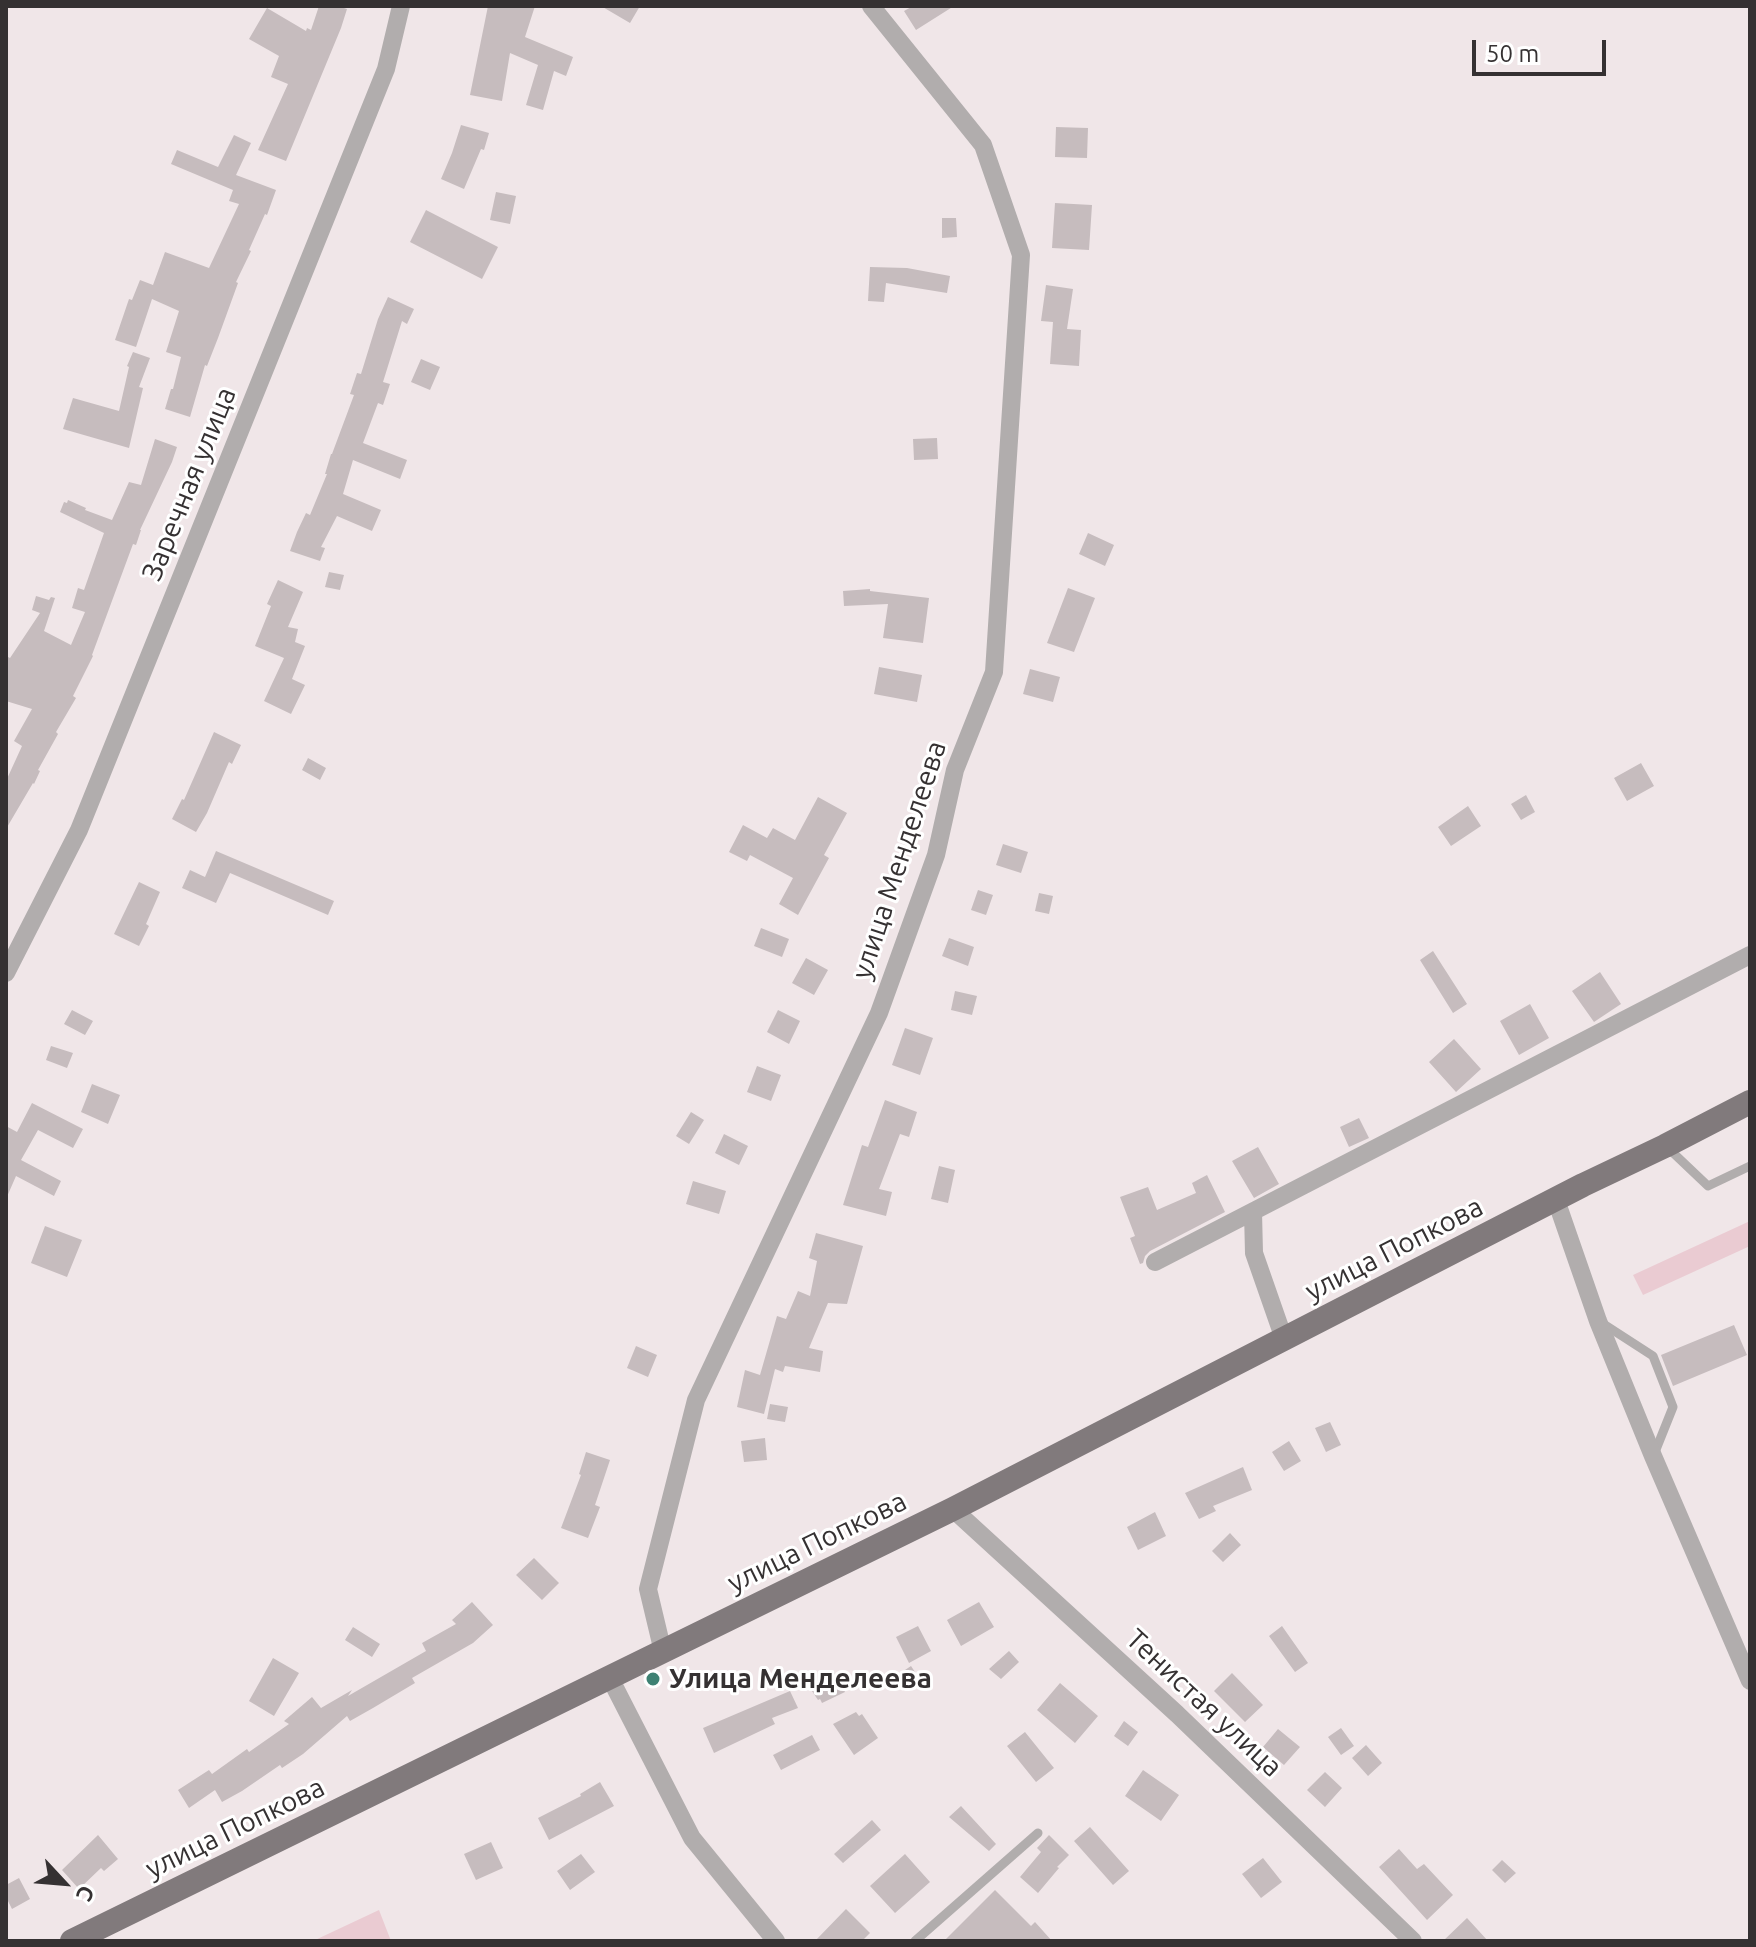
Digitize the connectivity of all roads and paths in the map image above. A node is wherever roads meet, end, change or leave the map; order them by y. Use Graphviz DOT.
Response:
graph roads {
  1 [pos="401,6"];
  2 [pos="871,6"];
  3 [pos="1750,955"];
  4 [pos="6,973"];
  5 [pos="1750,1102"];
  6 [pos="1665,1146"];
  7 [pos="1750,1166"];
  8 [pos="1556,1200"];
  9 [pos="1253,1212"];
  10 [pos="1155,1262"];
  11 [pos="1598,1321"];
  12 [pos="1284,1339"];
  13 [pos="1653,1456"];
  14 [pos="953,1509"];
  15 [pos="663,1652"];
  16 [pos="610,1678"];
  17 [pos="1750,1681"];
  18 [pos="1038,1833"];
  19 [pos="72,1941"];
  20 [pos="776,1941"];
  21 [pos="915,1941"];
  22 [pos="1413,1941"];
  1 -- 4 [label="street, Заречная улица"];
  2 -- 15 [label="street, улица Менделеева"];
  3 -- 9 [label="street"];
  5 -- 6 [label="main road, улица Попкова"];
  6 -- 7 [label="lane"];
  6 -- 8 [label="main road, улица Попкова"];
  8 -- 11 [label="street"];
  8 -- 12 [label="main road, улица Попкова"];
  9 -- 10 [label="street"];
  9 -- 12 [label="street"];
  11 -- 13 [label="street"];
  11 -- 13 [label="lane"];
  12 -- 14 [label="main road, улица Попкова"];
  13 -- 17 [label="street"];
  14 -- 15 [label="main road, улица Попкова"];
  14 -- 22 [label="street, Тенистая улица"];
  15 -- 16 [label="main road, улица Попкова"];
  16 -- 19 [label="main road, улица Попкова"];
  16 -- 20 [label="street"];
  18 -- 21 [label="lane"];
}
